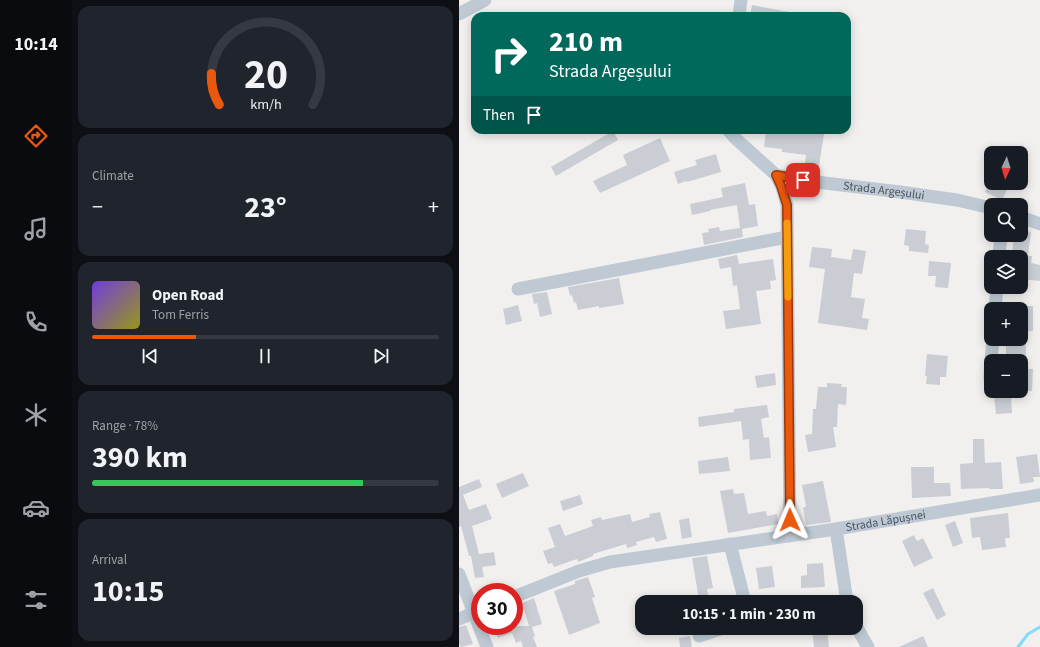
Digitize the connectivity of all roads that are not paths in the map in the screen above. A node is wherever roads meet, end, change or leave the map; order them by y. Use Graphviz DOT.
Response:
graph roads {
  1 [pos="485,0"];
  2 [pos="741,0"];
  3 [pos="740,12"];
  4 [pos="459,14"];
  5 [pos="732,134"];
  6 [pos="776,175"];
  7 [pos="984,206"];
  8 [pos="1028,220"];
  9 [pos="1040,224"];
  10 [pos="787,237"];
  11 [pos="518,289"];
  12 [pos="1040,495"];
  13 [pos="835,529"];
  14 [pos="790,536"];
  15 [pos="730,544"];
  16 [pos="459,574"];
  17 [pos="523,593"];
  18 [pos="743,595"];
  19 [pos="846,595"];
  20 [pos="471,599"];
  21 [pos="471,614"];
  22 [pos="459,619"];
  23 [pos="484,635"];
  24 [pos="702,635"];
  25 [pos="861,635"];
  26 [pos="699,636"];
  27 [pos="487,647"];
  28 [pos="868,647"];
  1 -- 4 [label="street"];
  2 -- 3 [label="street"];
  5 -- 6 [label="street"];
  6 -- 7 [label="street, Strada Argeșului"];
  6 -- 10 [label="street"];
  8 -- 9 [label="street"];
  10 -- 11 [label="street"];
  10 -- 14 [label="street"];
  12 -- 13 [label="street, Strada Lăpușnei"];
  13 -- 14 [label="street, Strada Lăpușnei"];
  13 -- 19 [label="street"];
  14 -- 15 [label="street, Strada Lăpușnei"];
  15 -- 17 [label="street, Strada Lăpușnei"];
  15 -- 18 [label="street"];
  16 -- 20 [label="street"];
  21 -- 22 [label="street"];
  23 -- 27 [label="street"];
  24 -- 26 [label="street"];
  25 -- 28 [label="street"];
}
